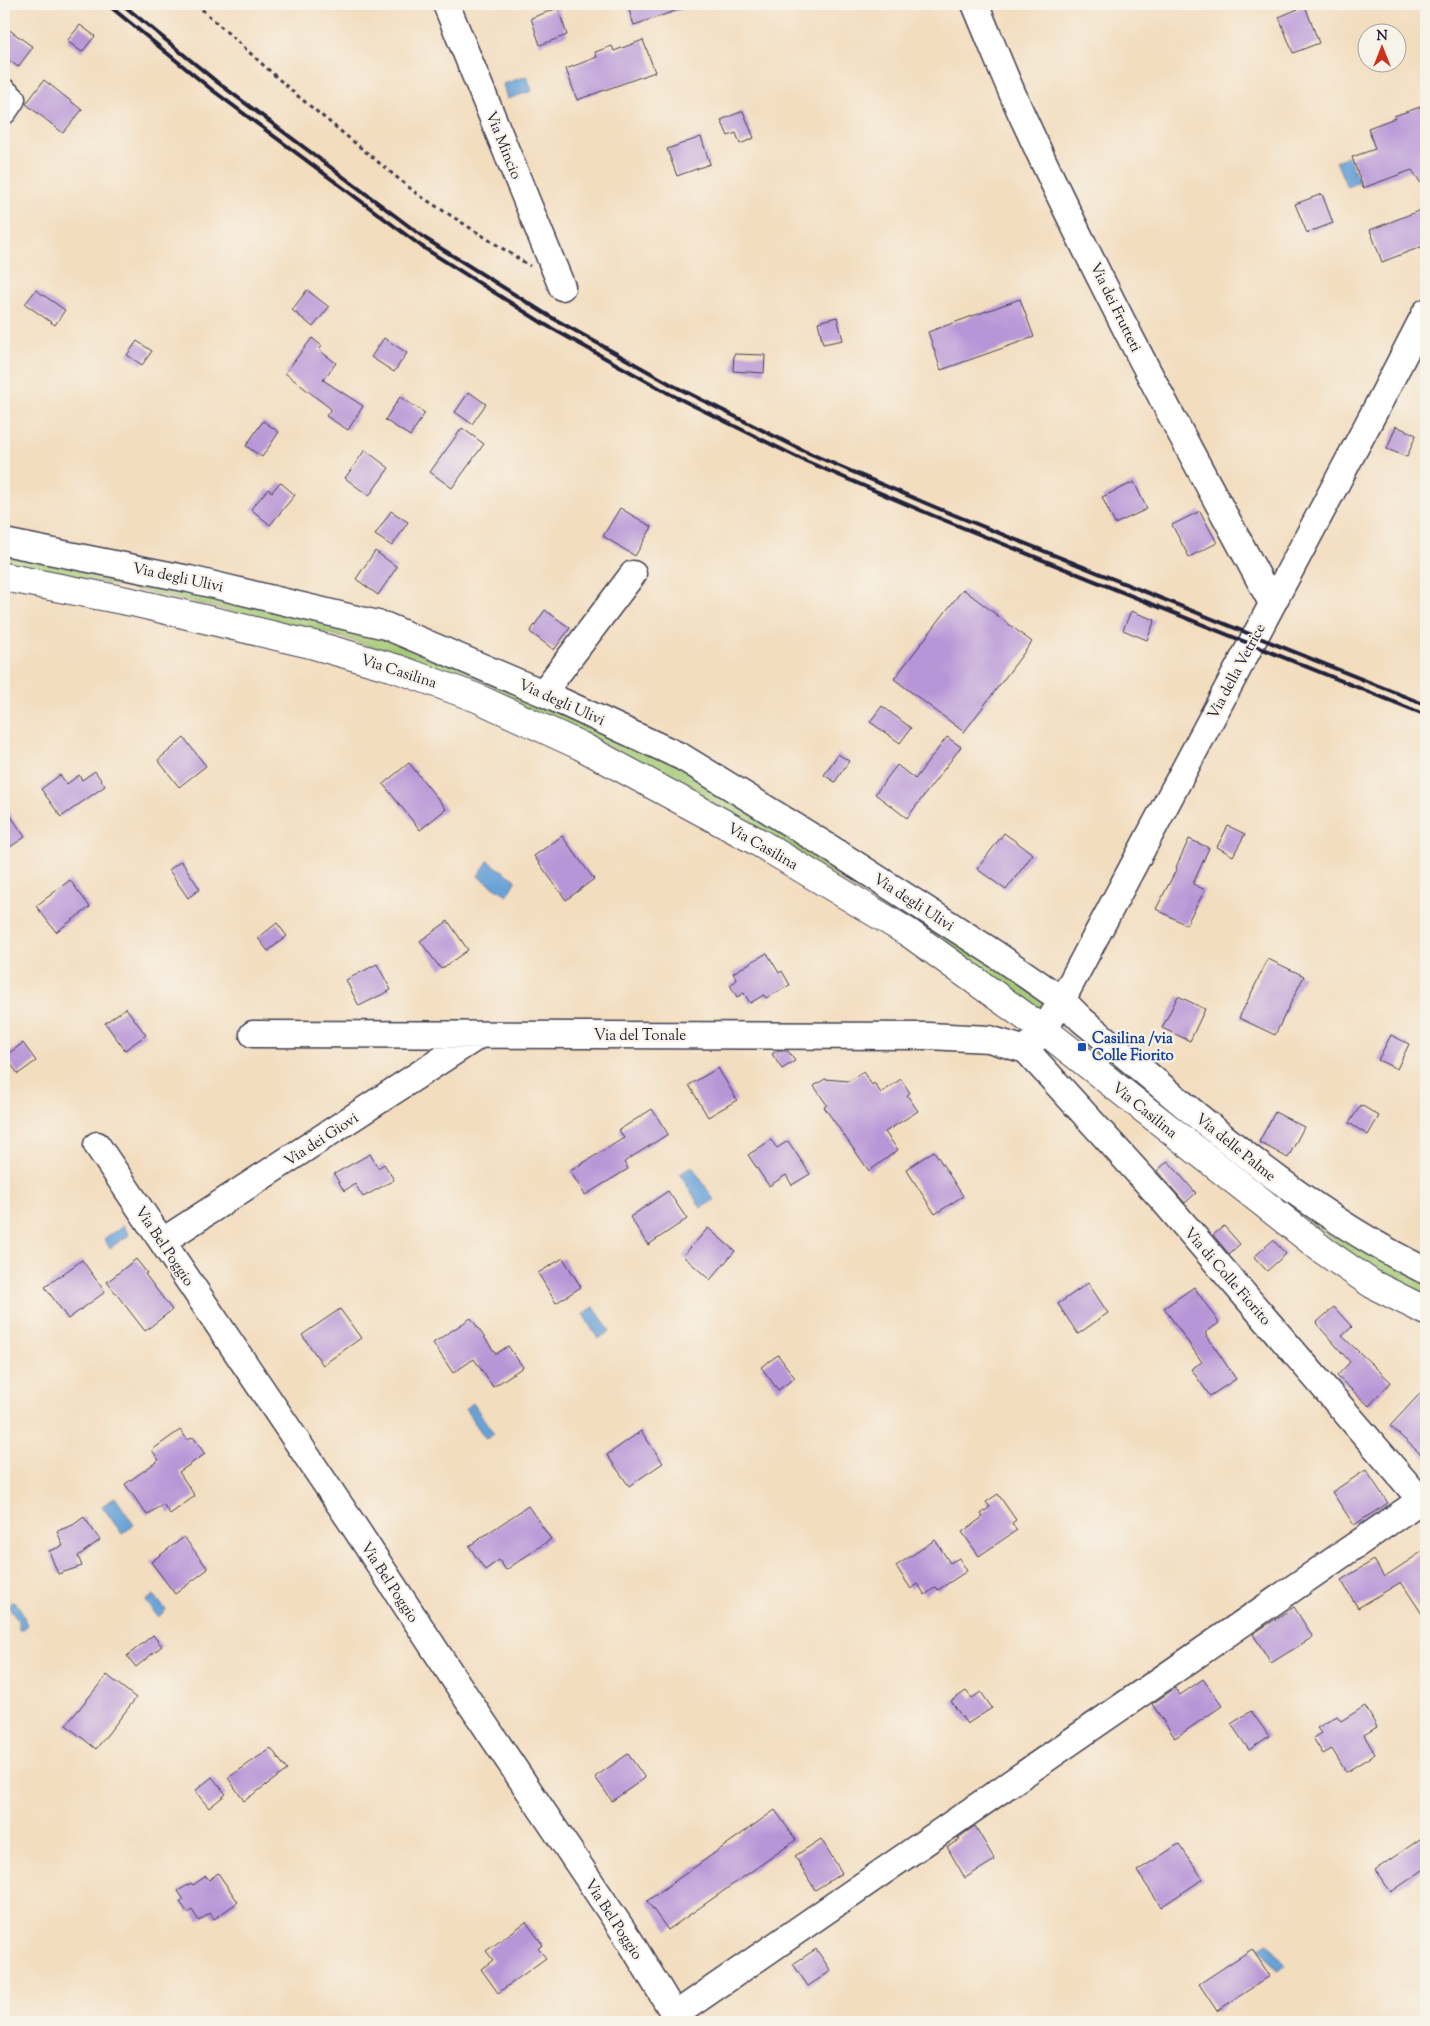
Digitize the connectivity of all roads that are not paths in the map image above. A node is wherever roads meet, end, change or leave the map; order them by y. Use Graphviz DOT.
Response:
graph roads {
  1 [pos="446,4"];
  2 [pos="975,4"];
  3 [pos="4,92"];
  4 [pos="4,111"];
  5 [pos="562,287"];
  6 [pos="1426,312"];
  7 [pos="4,542"];
  8 [pos="633,574"];
  9 [pos="4,577"];
  10 [pos="1272,603"];
  11 [pos="544,693"];
  12 [pos="1062,1000"];
  13 [pos="1044,1030"];
  14 [pos="254,1034"];
  15 [pos="478,1036"];
  16 [pos="1026,1050"];
  17 [pos="97,1145"];
  18 [pos="163,1242"];
  19 [pos="1426,1271"];
  20 [pos="1426,1311"];
  21 [pos="1424,1503"];
  22 [pos="677,2019"];
  1 -- 5 [label="street, Via Mincio"];
  2 -- 10 [label="street, Via dei Frutteti"];
  3 -- 4 [label="street"];
  6 -- 10 [label="street, Via della Vetrice"];
  7 -- 11 [label="street, Via degli Ulivi"];
  8 -- 11 [label="street"];
  9 -- 13 [label="main road, Via Casilina"];
  10 -- 12 [label="street, Via della Vetrice"];
  11 -- 12 [label="street, Via degli Ulivi"];
  12 -- 13 [label="street, Via della Vetrice"];
  12 -- 19 [label="street, Via delle Palme"];
  13 -- 16 [label="street, Via della Vetrice"];
  13 -- 20 [label="main road, Via Casilina"];
  14 -- 15 [label="street, Via del Tonale"];
  15 -- 16 [label="street, Via del Tonale"];
  15 -- 18 [label="street, Via dei Giovi"];
  16 -- 21 [label="street, Via di Colle Fiorito"];
  17 -- 18 [label="street, Via Bel Poggio"];
  18 -- 22 [label="street, Via Bel Poggio"];
  21 -- 22 [label="street"];
}
